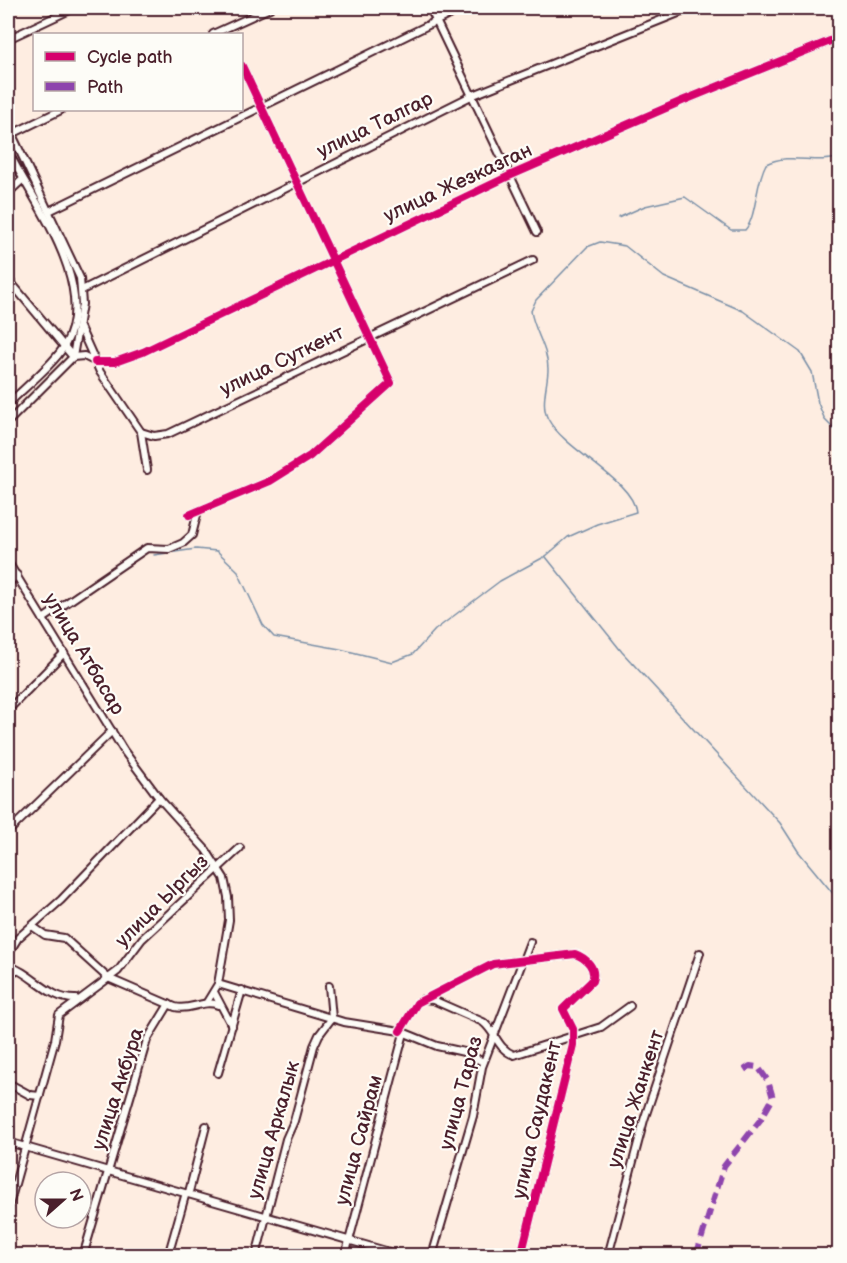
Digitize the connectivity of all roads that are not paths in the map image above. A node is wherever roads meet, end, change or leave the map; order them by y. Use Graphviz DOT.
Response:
graph roads {
  1 [pos="74,8"];
  2 [pos="270,8"];
  3 [pos="430,8"];
  4 [pos="462,8"];
  5 [pos="691,8"];
  6 [pos="437,21"];
  7 [pos="225,32"];
  8 [pos="840,37"];
  9 [pos="8,39"];
  10 [pos="243,68"];
  11 [pos="471,96"];
  12 [pos="260,105"];
  13 [pos="59,111"];
  14 [pos="8,126"];
  15 [pos="12,134"];
  16 [pos="8,151"];
  17 [pos="509,176"];
  18 [pos="22,180"];
  19 [pos="296,183"];
  20 [pos="8,194"];
  21 [pos="49,211"];
  22 [pos="537,232"];
  23 [pos="331,260"];
  24 [pos="533,260"];
  25 [pos="8,279"];
  26 [pos="82,290"];
  27 [pos="79,325"];
  28 [pos="369,336"];
  29 [pos="64,348"];
  30 [pos="73,357"];
  31 [pos="95,362"];
  32 [pos="8,404"];
  33 [pos="8,422"];
  34 [pos="141,432"];
  35 [pos="147,470"];
  36 [pos="198,511"];
  37 [pos="189,515"];
  38 [pos="8,562"];
  39 [pos="17,575"];
  40 [pos="8,584"];
  41 [pos="43,619"];
  42 [pos="64,653"];
  43 [pos="8,710"];
  44 [pos="112,731"];
  45 [pos="159,798"];
  46 [pos="8,832"];
  47 [pos="240,848"];
  48 [pos="218,867"];
  49 [pos="32,926"];
  50 [pos="530,942"];
  51 [pos="700,953"];
  52 [pos="8,954"];
  53 [pos="523,959"];
  54 [pos="8,966"];
  55 [pos="108,978"];
  56 [pos="218,984"];
  57 [pos="329,986"];
  58 [pos="242,990"];
  59 [pos="214,992"];
  60 [pos="62,996"];
  61 [pos="76,999"];
  62 [pos="422,999"];
  63 [pos="207,1002"];
  64 [pos="169,1004"];
  65 [pos="218,1005"];
  66 [pos="630,1006"];
  67 [pos="62,1010"];
  68 [pos="332,1018"];
  69 [pos="232,1026"];
  70 [pos="402,1032"];
  71 [pos="494,1035"];
  72 [pos="574,1035"];
  73 [pos="556,1043"];
  74 [pos="570,1057"];
  75 [pos="483,1062"];
  76 [pos="218,1073"];
  77 [pos="8,1083"];
  78 [pos="40,1096"];
  79 [pos="206,1126"];
  80 [pos="8,1142"];
  81 [pos="25,1147"];
  82 [pos="108,1171"];
  83 [pos="189,1192"];
  84 [pos="8,1209"];
  85 [pos="267,1216"];
  86 [pos="349,1240"];
  87 [pos="83,1256"];
  88 [pos="168,1256"];
  89 [pos="256,1256"];
  90 [pos="345,1256"];
  91 [pos="403,1256"];
  92 [pos="432,1256"];
  93 [pos="520,1256"];
  94 [pos="608,1256"];
  1 -- 9 [label="street"];
  2 -- 7 [label="street"];
  3 -- 6 [label="street"];
  4 -- 6 [label="street"];
  5 -- 11 [label="street, улица Талгар"];
  6 -- 11 [label="street"];
  6 -- 12 [label="street"];
  8 -- 17 [label="street, улица Жезказган"];
  10 -- 12 [label="street"];
  11 -- 17 [label="street"];
  11 -- 19 [label="street, улица Талгар"];
  12 -- 19 [label="street"];
  12 -- 21 [label="street"];
  13 -- 15 [label="street"];
  14 -- 15 [label="street"];
  15 -- 21 [label="street"];
  16 -- 18 [label="street"];
  17 -- 22 [label="street"];
  17 -- 23 [label="street, улица Жезказган"];
  18 -- 20 [label="street"];
  18 -- 29 [label="street"];
  19 -- 23 [label="street"];
  19 -- 26 [label="street, улица Талгар"];
  21 -- 26 [label="street"];
  23 -- 28 [label="street"];
  23 -- 31 [label="street, улица Жезказган"];
  24 -- 28 [label="street, улица Суткент"];
  25 -- 29 [label="street"];
  26 -- 27 [label="street"];
  27 -- 30 [label="street"];
  27 -- 31 [label="street"];
  28 -- 34 [label="street, улица Суткент"];
  28 -- 36 [label="street"];
  29 -- 30 [label="street"];
  29 -- 32 [label="street"];
  30 -- 31 [label="street, улица Жезказган"];
  30 -- 33 [label="street"];
  31 -- 34 [label="street"];
  34 -- 35 [label="street"];
  36 -- 37 [label="street"];
  36 -- 41 [label="street"];
  38 -- 39 [label="street, улица Атбасар"];
  39 -- 40 [label="street"];
  39 -- 41 [label="street, улица Атбасар"];
  41 -- 42 [label="street, улица Атбасар"];
  42 -- 43 [label="street"];
  42 -- 44 [label="street, улица Атбасар"];
  44 -- 45 [label="street"];
  44 -- 46 [label="street, улица Атбасар"];
  45 -- 48 [label="street"];
  45 -- 49 [label="street"];
  47 -- 48 [label="street, улица Ыргыз"];
  48 -- 55 [label="street, улица Ыргыз"];
  48 -- 56 [label="street"];
  49 -- 52 [label="street"];
  49 -- 55 [label="street"];
  50 -- 53 [label="street, улица Тараз"];
  51 -- 94 [label="street, улица Жанкент"];
  53 -- 62 [label="street"];
  53 -- 71 [label="street, улица Тараз"];
  53 -- 72 [label="street, улица Саудакент"];
  54 -- 60 [label="street"];
  55 -- 61 [label="street, улица Ыргыз"];
  55 -- 64 [label="street"];
  56 -- 58 [label="street"];
  56 -- 59 [label="street"];
  57 -- 68 [label="street"];
  58 -- 68 [label="street"];
  58 -- 69 [label="street"];
  59 -- 63 [label="street"];
  59 -- 65 [label="street"];
  60 -- 61 [label="street"];
  60 -- 67 [label="street"];
  61 -- 67 [label="street, улица Ыргыз"];
  62 -- 70 [label="street, улица Сайрам"];
  62 -- 71 [label="street"];
  63 -- 64 [label="street"];
  63 -- 65 [label="street"];
  64 -- 82 [label="street, улица Акбура"];
  65 -- 69 [label="street"];
  66 -- 72 [label="street"];
  67 -- 78 [label="street"];
  68 -- 70 [label="street"];
  68 -- 85 [label="street, улица Аркалык"];
  69 -- 76 [label="street"];
  70 -- 75 [label="street"];
  70 -- 86 [label="street, улица Сайрам"];
  71 -- 73 [label="street"];
  71 -- 75 [label="street, улица Тараз"];
  72 -- 73 [label="street"];
  72 -- 74 [label="street, улица Саудакент"];
  73 -- 74 [label="street"];
  74 -- 93 [label="street, улица Саудакент"];
  75 -- 92 [label="street, улица Тараз"];
  77 -- 78 [label="street"];
  78 -- 81 [label="street"];
  79 -- 83 [label="street"];
  80 -- 81 [label="street"];
  81 -- 82 [label="street"];
  81 -- 84 [label="street"];
  82 -- 83 [label="street"];
  82 -- 87 [label="street, улица Акбура"];
  83 -- 85 [label="street"];
  83 -- 88 [label="street"];
  85 -- 86 [label="street"];
  85 -- 89 [label="street, улица Аркалык"];
  86 -- 90 [label="street, улица Сайрам"];
  86 -- 91 [label="street"];
}
